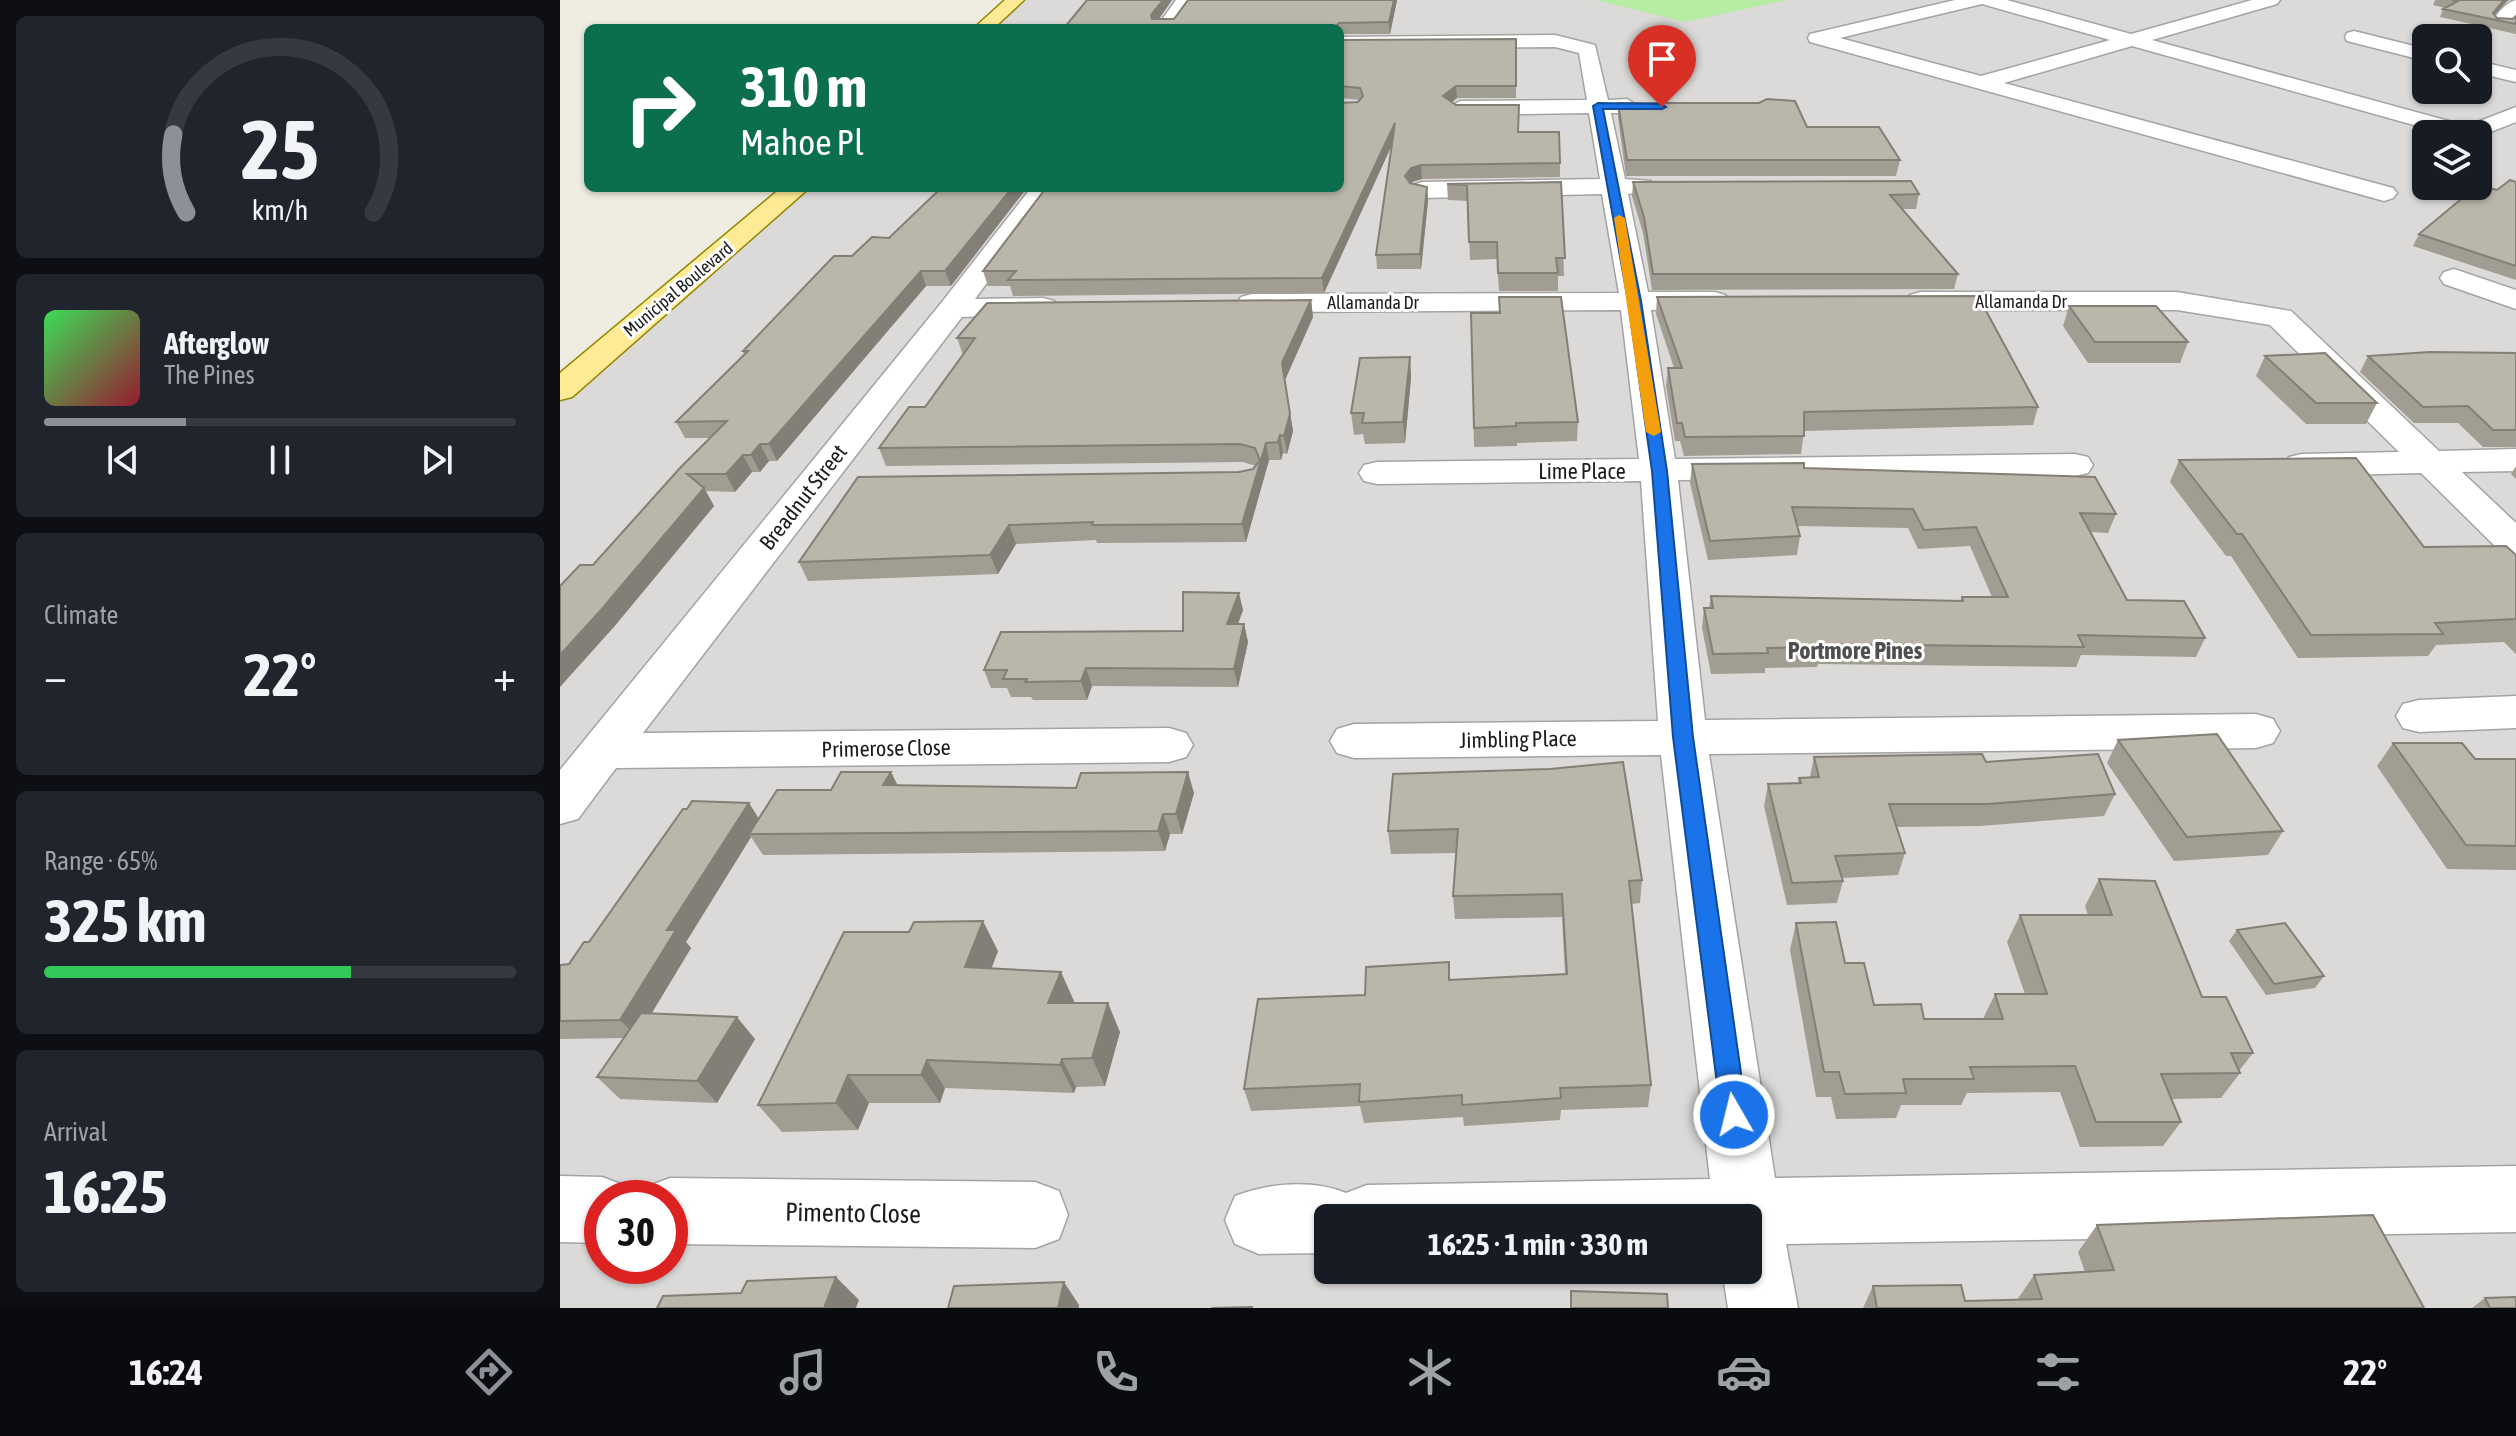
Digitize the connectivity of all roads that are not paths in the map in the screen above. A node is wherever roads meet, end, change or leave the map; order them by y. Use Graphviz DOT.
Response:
graph roads {
  1 [pos="1015,0"];
  2 [pos="1185,0"];
  3 [pos="1977,0"];
  4 [pos="1987,0"];
  5 [pos="2271,0"];
  6 [pos="2516,5"];
  7 [pos="2501,21"];
  8 [pos="988,24"];
  9 [pos="1168,24"];
  10 [pos="2354,37"];
  11 [pos="2133,39"];
  12 [pos="1344,43"];
  13 [pos="2412,52"];
  14 [pos="2492,70"];
  15 [pos="2516,76"];
  16 [pos="1980,83"];
  17 [pos="1598,106"];
  18 [pos="1646,106"];
  19 [pos="1457,108"];
  20 [pos="2516,114"];
  21 [pos="1613,186"];
  22 [pos="1660,186"];
  23 [pos="1422,190"];
  24 [pos="791,192"];
  25 [pos="1041,192"];
  26 [pos="2384,193"];
  27 [pos="2454,278"];
  28 [pos="2516,300"];
  29 [pos="1635,301"];
  30 [pos="1742,301"];
  31 [pos="1895,301"];
  32 [pos="1218,304"];
  33 [pos="1078,306"];
  34 [pos="953,308"];
  35 [pos="560,390"];
  36 [pos="2516,460"];
  37 [pos="2430,463"];
  38 [pos="2075,465"];
  39 [pos="2268,466"];
  40 [pos="1659,471"];
  41 [pos="1377,473"];
  42 [pos="863,481"];
  43 [pos="815,482"];
  44 [pos="2516,545"];
  45 [pos="2516,712"];
  46 [pos="2419,716"];
  47 [pos="2256,731"];
  48 [pos="1683,737"];
  49 [pos="1354,741"];
  50 [pos="1169,745"];
  51 [pos="603,751"];
  52 [pos="560,805"];
  53 [pos="2516,1199"];
  54 [pos="1745,1204"];
  55 [pos="560,1209"];
  56 [pos="584,1210"];
  57 [pos="688,1211"];
  58 [pos="1035,1215"];
  59 [pos="1762,1216"];
  60 [pos="1314,1219"];
  61 [pos="1259,1220"];
  62 [pos="1759,1284"];
  63 [pos="1763,1308"];
  1 -- 8 [label="main road"];
  2 -- 9 [label="street"];
  3 -- 16 [label="street"];
  4 -- 11 [label="street"];
  5 -- 11 [label="street"];
  6 -- 7 [label="street"];
  10 -- 13 [label="street"];
  11 -- 16 [label="street"];
  11 -- 20 [label="street"];
  12 -- 17 [label="street"];
  14 -- 15 [label="street"];
  16 -- 26 [label="street"];
  17 -- 18 [label="street"];
  17 -- 19 [label="street"];
  17 -- 21 [label="street"];
  21 -- 22 [label="street"];
  21 -- 23 [label="street"];
  21 -- 29 [label="street"];
  24 -- 35 [label="main road, Municipal Boulevard"];
  25 -- 34 [label="street, Breadnut Street"];
  27 -- 28 [label="street"];
  29 -- 30 [label="street, Allamanda Dr"];
  29 -- 32 [label="street, Allamanda Dr"];
  29 -- 40 [label="street"];
  31 -- 37 [label="street, Allamanda Dr"];
  33 -- 34 [label="street"];
  34 -- 43 [label="street, Breadnut Street"];
  36 -- 37 [label="street"];
  37 -- 39 [label="street"];
  37 -- 44 [label="street, Allamanda Dr"];
  38 -- 40 [label="street, Lime Place"];
  40 -- 41 [label="street, Lime Place"];
  40 -- 48 [label="street"];
  42 -- 43 [label="street"];
  43 -- 51 [label="street, Breadnut Street"];
  45 -- 46 [label="street"];
  47 -- 48 [label="street, Jimbling Place"];
  48 -- 49 [label="street, Jimbling Place"];
  48 -- 54 [label="street"];
  50 -- 51 [label="street, Primerose Close"];
  51 -- 52 [label="street, Breadnut Street"];
  53 -- 59 [label="street"];
  55 -- 56 [label="street"];
  57 -- 58 [label="street, Pimento Close"];
  60 -- 61 [label="street"];
  62 -- 63 [label="street"];
}
